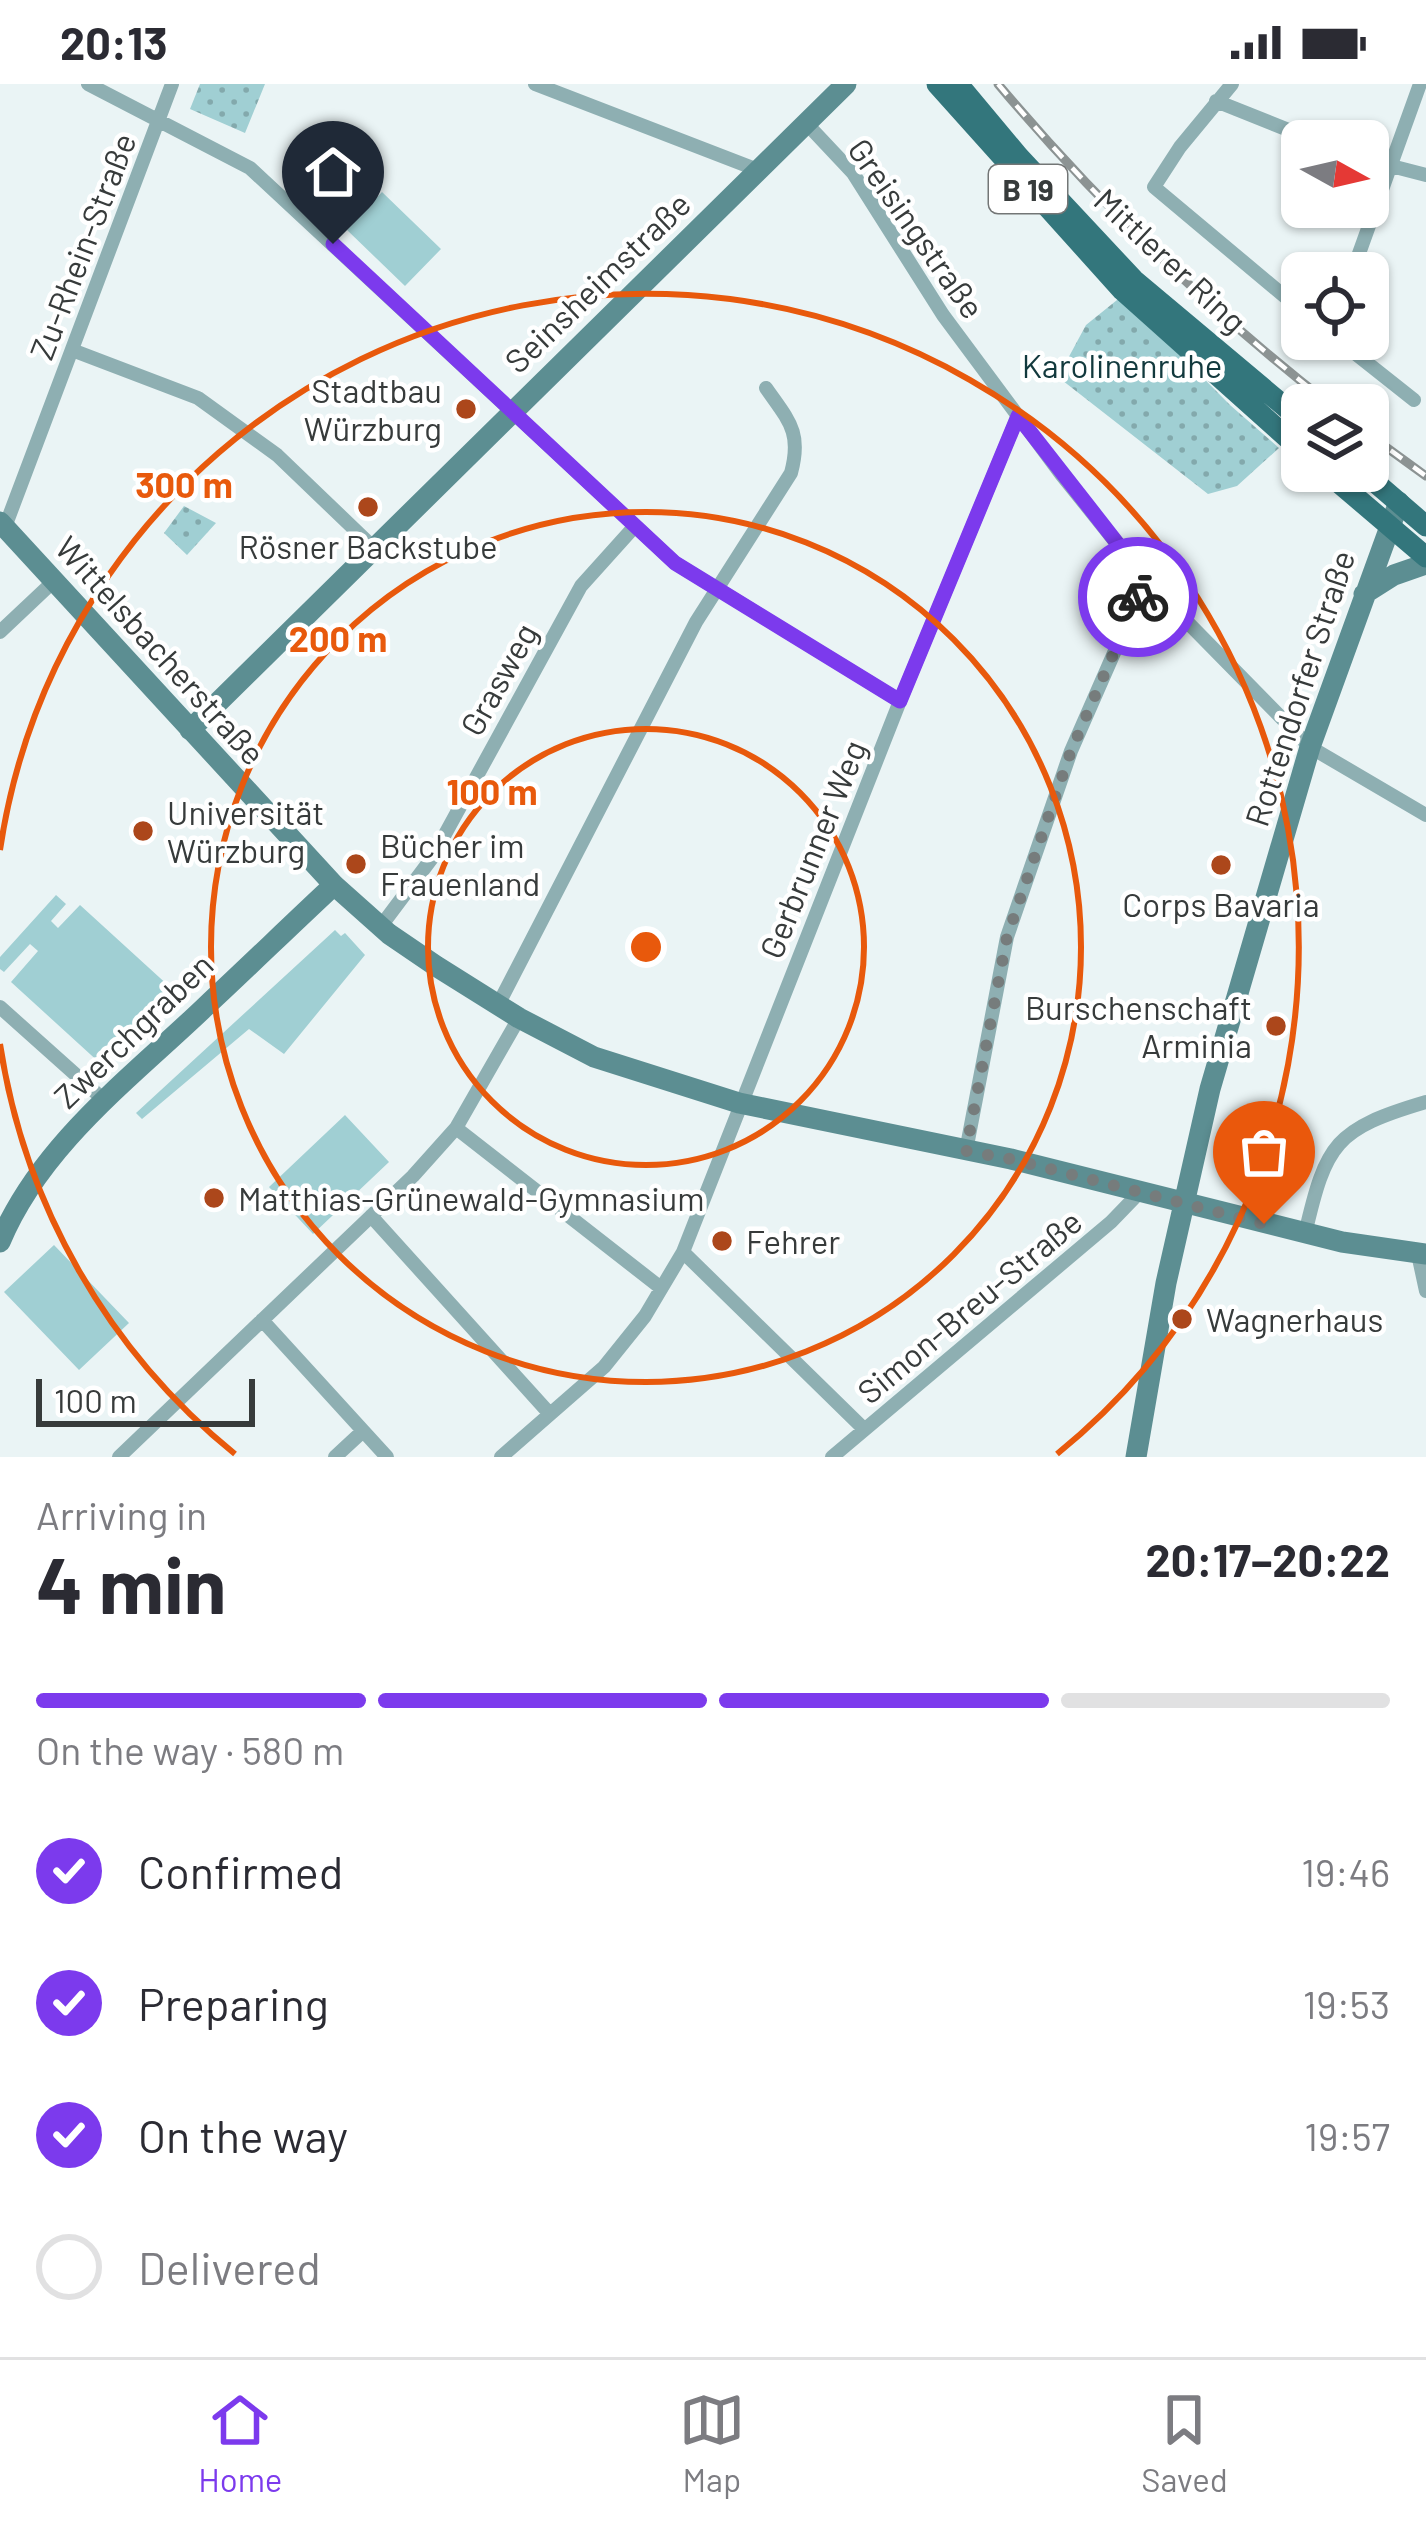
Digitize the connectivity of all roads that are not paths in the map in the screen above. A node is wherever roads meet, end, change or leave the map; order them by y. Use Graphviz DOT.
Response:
graph roads {
  1 [pos="88,84"];
  2 [pos="172,84"];
  3 [pos="535,84"];
  4 [pos="847,84"];
  5 [pos="937,84"];
  6 [pos="958,84"];
  7 [pos="1232,84"];
  8 [pos="1420,84"];
  9 [pos="558,88"];
  10 [pos="1216,101"];
  11 [pos="158,119"];
  12 [pos="806,123"];
  13 [pos="1281,127"];
  14 [pos="1391,168"];
  15 [pos="758,170"];
  16 [pos="1426,175"];
  17 [pos="1360,252"];
  18 [pos="1281,293"];
  19 [pos="71,350"];
  20 [pos="1364,360"];
  21 [pos="766,388"];
  22 [pos="1414,400"];
  23 [pos="1281,403"];
  24 [pos="511,413"];
  25 [pos="1018,416"];
  26 [pos="1281,432"];
  27 [pos="1349,492"];
  28 [pos="1387,492"];
  29 [pos="1399,502"];
  30 [pos="2,525"];
  31 [pos="635,526"];
  32 [pos="1388,526"];
  33 [pos="1426,526"];
  34 [pos="375,549"];
  35 [pos="1426,560"];
  36 [pos="1146,580"];
  37 [pos="54,581"];
  38 [pos="717,589"];
  39 [pos="1364,594"];
  40 [pos="0,632"];
  41 [pos="900,701"];
  42 [pos="190,730"];
  43 [pos="1310,747"];
  44 [pos="1426,814"];
  45 [pos="334,885"];
  46 [pos="381,926"];
  47 [pos="498,1005"];
  48 [pos="0,1007"];
  49 [pos="519,1018"];
  50 [pos="104,1100"];
  51 [pos="1426,1102"];
  52 [pos="739,1103"];
  53 [pos="456,1128"];
  54 [pos="966,1151"];
  55 [pos="1139,1193"];
  56 [pos="1183,1204"];
  57 [pos="371,1216"];
  58 [pos="1305,1234"];
  59 [pos="0,1242"];
  60 [pos="683,1252"];
  61 [pos="1422,1254"];
  62 [pos="661,1288"];
  63 [pos="1426,1291"];
  64 [pos="262,1320"];
  65 [pos="549,1413"];
  66 [pos="864,1429"];
  67 [pos="363,1431"];
  68 [pos="119,1457"];
  69 [pos="335,1457"];
  70 [pos="388,1457"];
  71 [pos="501,1457"];
  72 [pos="832,1457"];
  73 [pos="1136,1457"];
  1 -- 11 [label="street"];
  2 -- 11 [label="street, Zu-Rhein-Straße"];
  3 -- 9 [label="street"];
  4 -- 12 [label="street, Seinsheimstraße"];
  5 -- 26 [label="main road, Mittlerer Ring / B 19"];
  6 -- 23 [label="main road, Mittlerer Ring / B 19"];
  7 -- 10 [label="street"];
  8 -- 14 [label="street"];
  9 -- 15 [label="street"];
  10 -- 13 [label="street"];
  10 -- 18 [label="street"];
  11 -- 19 [label="street, Zu-Rhein-Straße"];
  11 -- 24 [label="street"];
  12 -- 15 [label="street, Seinsheimstraße"];
  12 -- 25 [label="street, Greisingstraße"];
  14 -- 16 [label="street"];
  14 -- 17 [label="street"];
  15 -- 24 [label="street, Seinsheimstraße"];
  19 -- 30 [label="street, Zu-Rhein-Straße"];
  19 -- 34 [label="street"];
  20 -- 22 [label="street"];
  21 -- 38 [label="street"];
  24 -- 31 [label="street"];
  24 -- 34 [label="street, Seinsheimstraße"];
  25 -- 36 [label="street, Greisingstraße"];
  25 -- 41 [label="street, Gerbrunner Weg"];
  27 -- 32 [label="main road"];
  28 -- 29 [label="main road"];
  29 -- 32 [label="street, Rottendorfer Straße"];
  29 -- 33 [label="main road"];
  30 -- 37 [label="street, Wittelsbacherstraße"];
  31 -- 38 [label="street"];
  31 -- 46 [label="street, Grasweg"];
  32 -- 35 [label="main road"];
  32 -- 39 [label="street, Rottendorfer Straße"];
  34 -- 42 [label="street, Seinsheimstraße"];
  35 -- 39 [label="street"];
  36 -- 43 [label="street, Greisingstraße"];
  36 -- 54 [label="street"];
  37 -- 40 [label="street"];
  37 -- 42 [label="street, Wittelsbacherstraße"];
  38 -- 41 [label="street"];
  38 -- 47 [label="street"];
  39 -- 43 [label="street, Rottendorfer Straße"];
  41 -- 52 [label="street, Gerbrunner Weg"];
  42 -- 45 [label="street, Wittelsbacherstraße"];
  43 -- 44 [label="street, Greisingstraße"];
  43 -- 56 [label="street, Rottendorfer Straße"];
  45 -- 46 [label="street, Wittelsbacherstraße"];
  45 -- 50 [label="street, Zwerchgraben"];
  46 -- 47 [label="street, Wittelsbacherstraße"];
  47 -- 49 [label="street, Wittelsbacherstraße"];
  48 -- 50 [label="street"];
  49 -- 52 [label="street, Wittelsbacherstraße"];
  49 -- 53 [label="street"];
  50 -- 59 [label="street, Zwerchgraben"];
  51 -- 58 [label="street"];
  52 -- 54 [label="street, Wittelsbacherstraße"];
  52 -- 60 [label="street, Gerbrunner Weg"];
  53 -- 57 [label="street"];
  53 -- 62 [label="street"];
  54 -- 55 [label="street, Wittelsbacherstraße"];
  55 -- 56 [label="street, Wittelsbacherstraße"];
  55 -- 66 [label="street, Simon-Breu-Straße"];
  56 -- 58 [label="street, Wittelsbacherstraße"];
  56 -- 73 [label="street, Rottendorfer Straße"];
  57 -- 64 [label="street"];
  57 -- 65 [label="street"];
  58 -- 61 [label="street, Wittelsbacherstraße"];
  60 -- 62 [label="street, Gerbrunner Weg"];
  60 -- 66 [label="street"];
  61 -- 63 [label="street"];
  62 -- 65 [label="street, Gerbrunner Weg"];
  64 -- 67 [label="street"];
  64 -- 68 [label="street"];
  65 -- 71 [label="street, Gerbrunner Weg"];
  66 -- 72 [label="street, Simon-Breu-Straße"];
  67 -- 69 [label="street"];
  67 -- 70 [label="street"];
}
